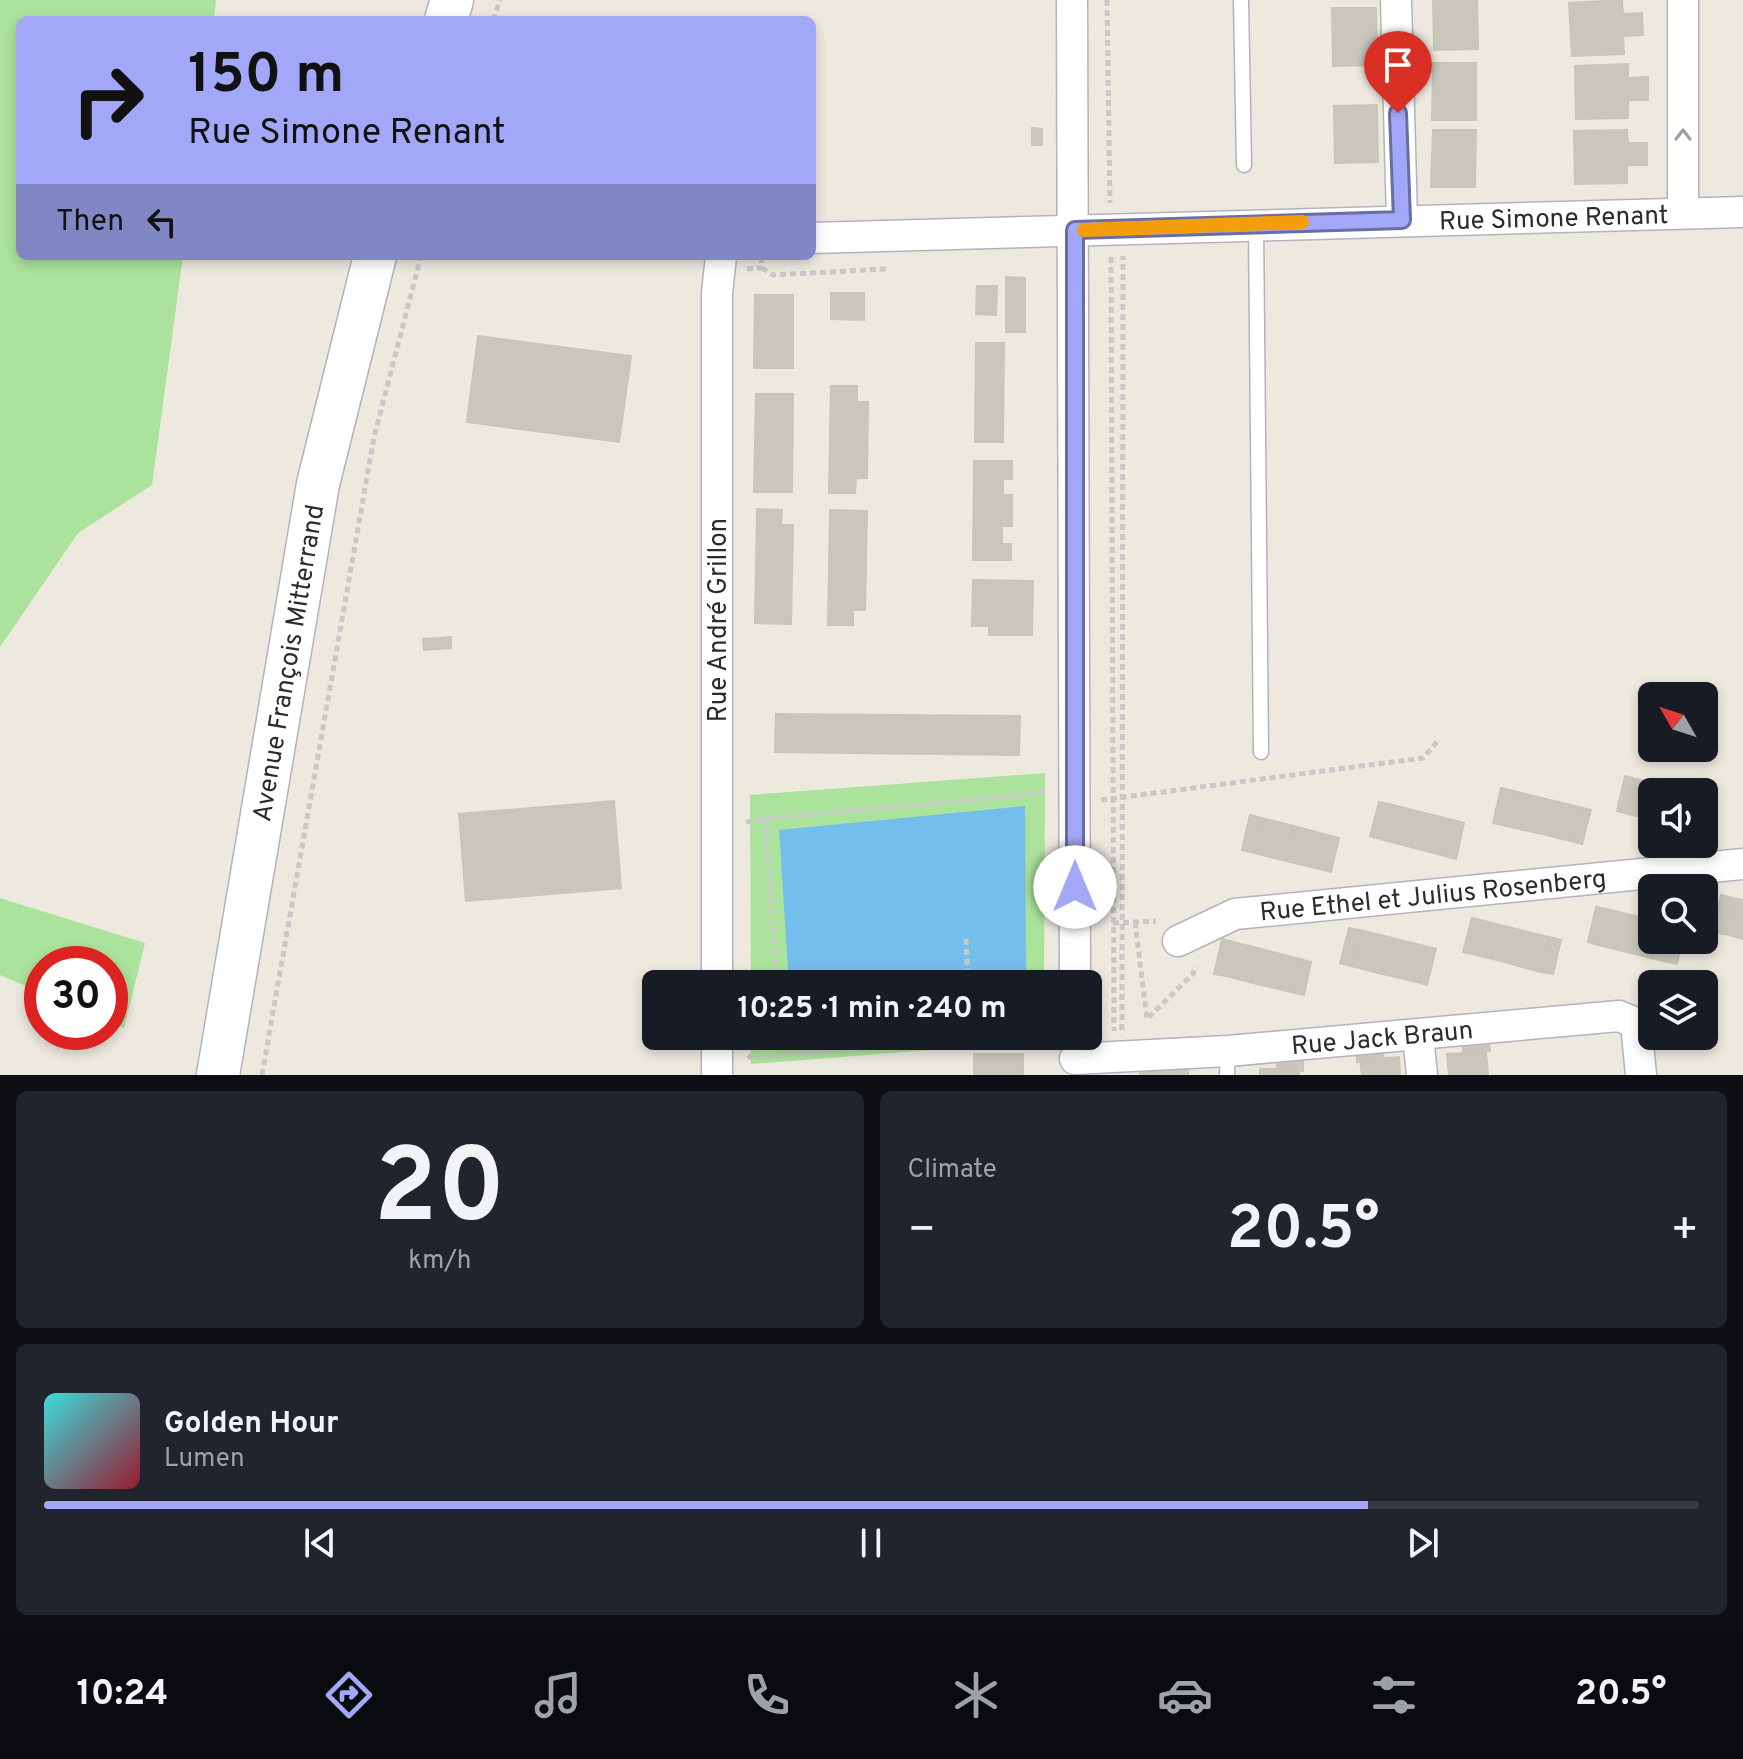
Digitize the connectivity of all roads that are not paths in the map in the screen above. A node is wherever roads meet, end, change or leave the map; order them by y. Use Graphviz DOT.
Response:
graph roads {
  1 [pos="1072,0"];
  2 [pos="1241,0"];
  3 [pos="1396,0"];
  4 [pos="1683,0"];
  5 [pos="1244,165"];
  6 [pos="1743,212"];
  7 [pos="1683,213"];
  8 [pos="1402,220"];
  9 [pos="1256,223"];
  10 [pos="1075,230"];
  11 [pos="816,238"];
  12 [pos="374,260"];
  13 [pos="721,260"];
  14 [pos="1261,752"];
  15 [pos="1743,864"];
  16 [pos="1178,941"];
  17 [pos="717,970"];
  18 [pos="1074,970"];
  19 [pos="1418,1036"];
  20 [pos="727,1050"];
  21 [pos="1075,1057"];
  22 [pos="1227,1063"];
  23 [pos="218,1075"];
  24 [pos="717,1075"];
  25 [pos="1422,1075"];
  26 [pos="1641,1075"];
  1 -- 10 [label="street"];
  2 -- 5 [label="lane"];
  3 -- 8 [label="street"];
  7 -- 4 [label="street, one-way"];
  6 -- 7 [label="street, Rue Simone Renant"];
  7 -- 8 [label="street, Rue Simone Renant"];
  8 -- 9 [label="street, Rue Simone Renant"];
  9 -- 10 [label="street, Rue Simone Renant"];
  9 -- 14 [label="lane"];
  10 -- 11 [label="street"];
  10 -- 18 [label="street"];
  12 -- 23 [label="main road, Avenue François Mitterrand"];
  13 -- 17 [label="street, Rue André Grillon"];
  15 -- 16 [label="street, Rue Ethel et Julius Rosenberg"];
  19 -- 22 [label="street, Rue Jack Braun"];
  19 -- 25 [label="street"];
  19 -- 26 [label="street, Rue Jack Braun"];
  20 -- 24 [label="street"];
  21 -- 22 [label="street, Rue Jack Braun"];
}
